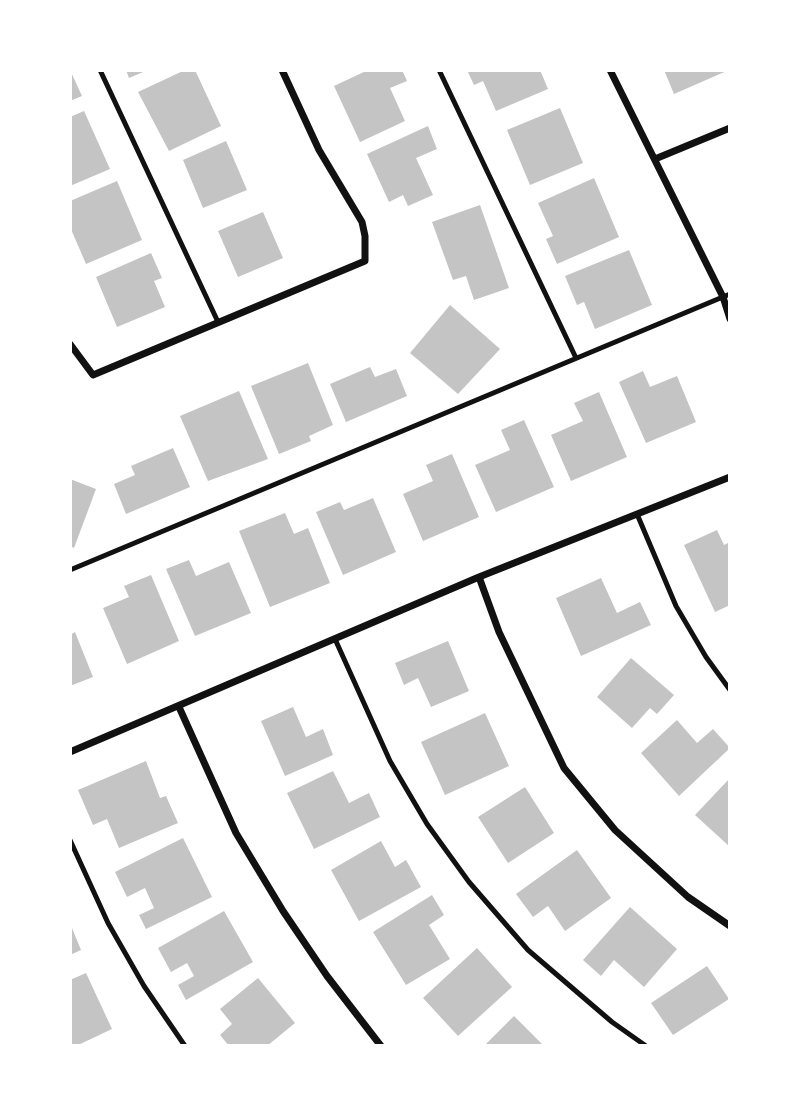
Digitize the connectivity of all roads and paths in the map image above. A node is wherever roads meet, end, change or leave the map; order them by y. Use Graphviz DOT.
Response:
graph roads {
  1 [pos="100,70"];
  2 [pos="282,70"];
  3 [pos="439,70"];
  4 [pos="610,70"];
  5 [pos="730,128"];
  6 [pos="655,159"];
  7 [pos="726,295"];
  8 [pos="730,319"];
  9 [pos="218,323"];
  10 [pos="70,344"];
  11 [pos="576,358"];
  12 [pos="730,477"];
  13 [pos="637,514"];
  14 [pos="70,570"];
  15 [pos="479,577"];
  16 [pos="335,639"];
  17 [pos="730,690"];
  18 [pos="180,707"];
  19 [pos="70,752"];
  20 [pos="70,840"];
  21 [pos="730,926"];
  22 [pos="185,1046"];
  23 [pos="382,1046"];
  24 [pos="646,1046"];
  1 -- 9 [label="lane"];
  2 -- 9 [label="street"];
  3 -- 11 [label="lane"];
  4 -- 6 [label="street"];
  5 -- 6 [label="street"];
  6 -- 7 [label="street"];
  7 -- 8 [label="street"];
  7 -- 11 [label="lane"];
  9 -- 10 [label="street"];
  11 -- 14 [label="lane"];
  12 -- 13 [label="street"];
  13 -- 15 [label="street"];
  13 -- 17 [label="lane"];
  15 -- 16 [label="street"];
  15 -- 21 [label="street"];
  16 -- 18 [label="street"];
  16 -- 24 [label="lane"];
  18 -- 19 [label="street"];
  18 -- 23 [label="street"];
  20 -- 22 [label="lane"];
}
